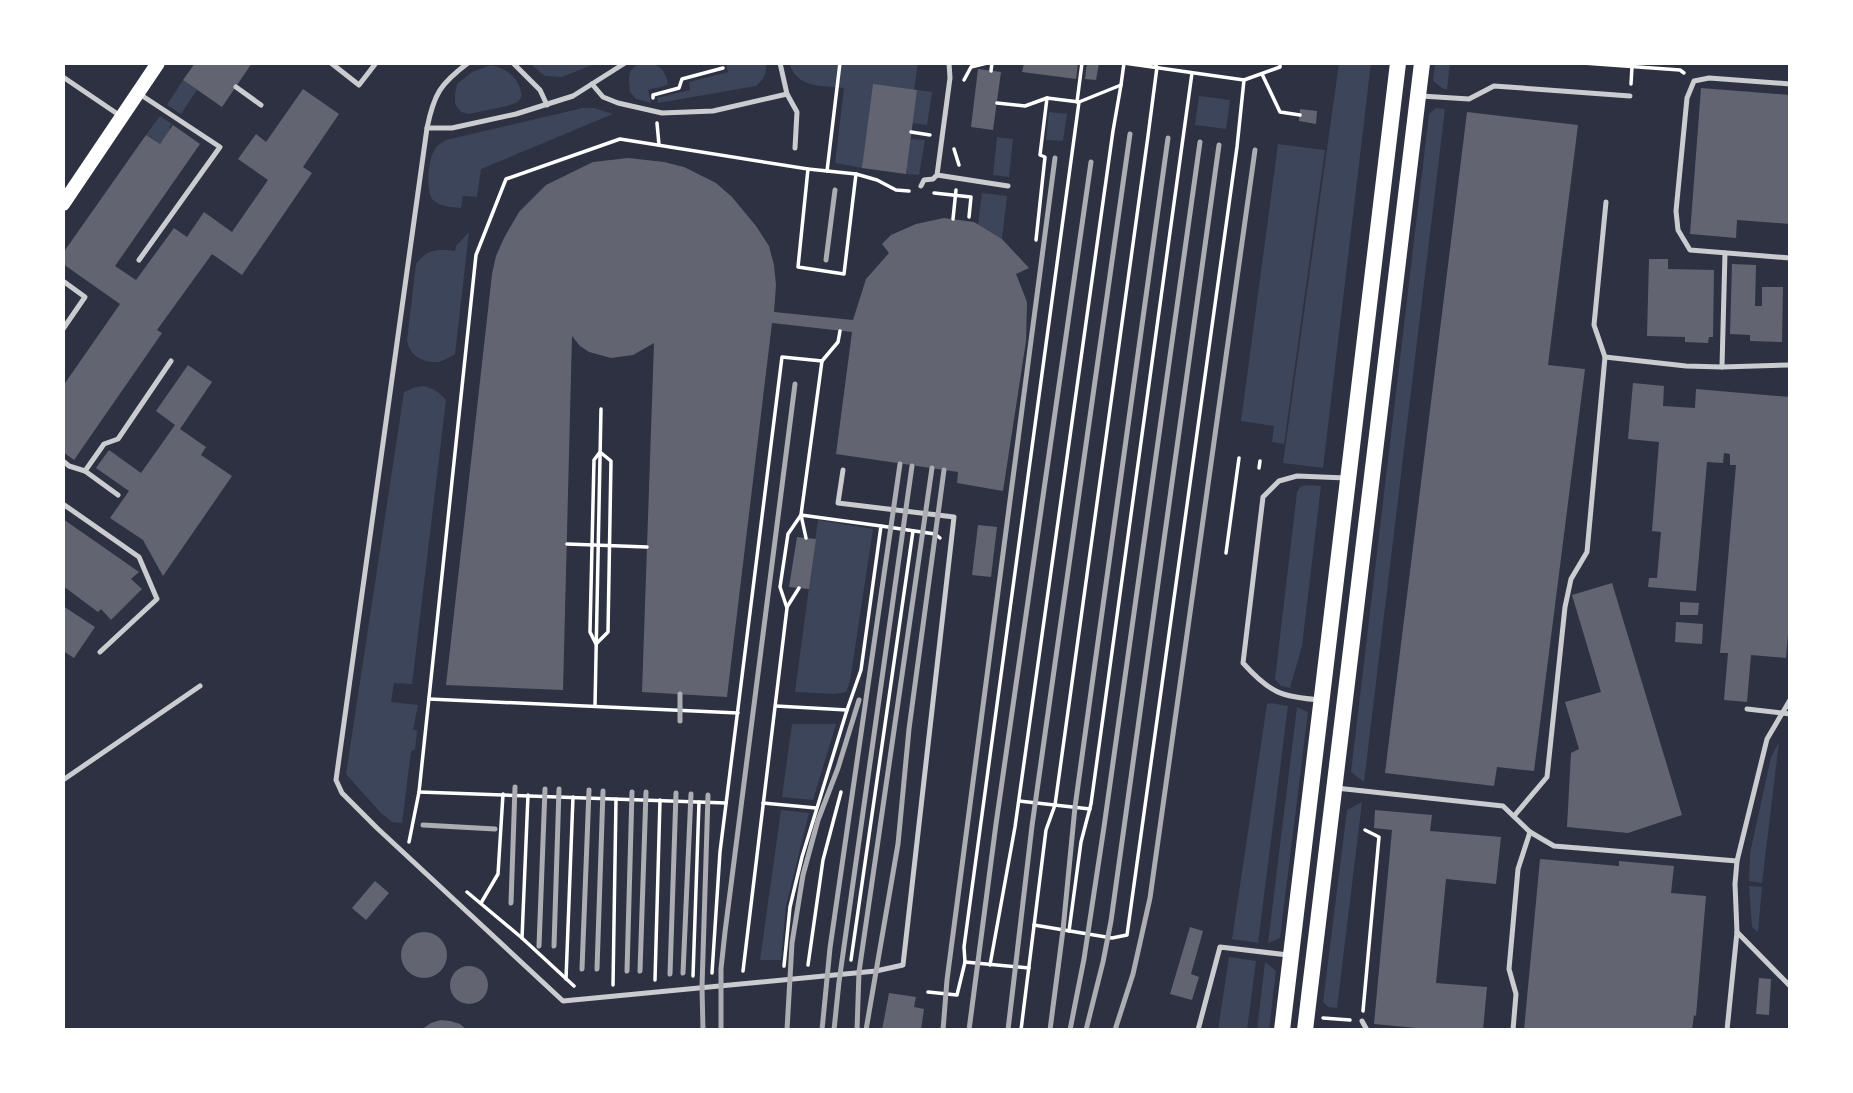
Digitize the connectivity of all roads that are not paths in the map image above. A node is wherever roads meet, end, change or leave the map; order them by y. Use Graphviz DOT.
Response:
graph roads {
  1 [pos="158,63"];
  2 [pos="331,63"];
  3 [pos="376,63"];
  4 [pos="468,63"];
  5 [pos="513,63"];
  6 [pos="625,63"];
  7 [pos="779,63"];
  8 [pos="949,63"];
  9 [pos="1398,63"];
  10 [pos="1422,63"];
  11 [pos="63,77"];
  12 [pos="592,84"];
  13 [pos="1790,84"];
  14 [pos="236,87"];
  15 [pos="138,93"];
  16 [pos="787,94"];
  17 [pos="1418,96"];
  18 [pos="1630,96"];
  19 [pos="261,105"];
  20 [pos="547,105"];
  21 [pos="122,117"];
  22 [pos="427,128"];
  23 [pos="795,148"];
  24 [pos="937,175"];
  25 [pos="1008,186"];
  26 [pos="920,189"];
  27 [pos="1605,202"];
  28 [pos="63,204"];
  29 [pos="1725,253"];
  30 [pos="1790,258"];
  31 [pos="139,260"];
  32 [pos="63,281"];
  33 [pos="63,329"];
  34 [pos="1605,356"];
  35 [pos="171,361"];
  36 [pos="1790,365"];
  37 [pos="1722,368"];
  38 [pos="63,461"];
  39 [pos="843,470"];
  40 [pos="85,471"];
  41 [pos="1349,479"];
  42 [pos="118,495"];
  43 [pos="63,504"];
  44 [pos="100,652"];
  45 [pos="200,685"];
  46 [pos="1323,700"];
  47 [pos="1790,700"];
  48 [pos="1748,709"];
  49 [pos="1782,713"];
  50 [pos="1790,714"];
  51 [pos="63,780"];
  52 [pos="1336,788"];
  53 [pos="1514,816"];
  54 [pos="1530,832"];
  55 [pos="1737,861"];
  56 [pos="1737,932"];
  57 [pos="1291,955"];
  58 [pos="1789,984"];
  59 [pos="1362,1021"];
  60 [pos="1306,1023"];
  61 [pos="1198,1030"];
  62 [pos="1282,1030"];
  63 [pos="1367,1030"];
  64 [pos="1513,1030"];
  65 [pos="1727,1030"];
  1 -- 15 [label="main road"];
  2 -- 3 [label="lane"];
  4 -- 22 [label="lane"];
  5 -- 20 [label="lane"];
  6 -- 12 [label="lane"];
  7 -- 16 [label="lane"];
  8 -- 24 [label="lane"];
  9 -- 41 [label="main road"];
  10 -- 17 [label="main road"];
  11 -- 21 [label="lane"];
  12 -- 16 [label="lane"];
  12 -- 20 [label="lane"];
  13 -- 29 [label="lane"];
  14 -- 19 [label="lane"];
  15 -- 21 [label="main road"];
  15 -- 31 [label="lane"];
  16 -- 23 [label="lane"];
  17 -- 18 [label="lane"];
  17 -- 52 [label="main road"];
  20 -- 22 [label="lane"];
  21 -- 28 [label="main road"];
  22 -- 39 [label="lane"];
  24 -- 25 [label="lane"];
  24 -- 26 [label="lane"];
  27 -- 34 [label="lane"];
  29 -- 30 [label="lane"];
  29 -- 37 [label="lane"];
  32 -- 33 [label="lane"];
  34 -- 37 [label="lane"];
  34 -- 53 [label="lane"];
  35 -- 40 [label="lane"];
  36 -- 37 [label="lane"];
  38 -- 40 [label="lane"];
  40 -- 42 [label="lane"];
  41 -- 46 [label="main road"];
  41 -- 46 [label="lane"];
  43 -- 44 [label="lane"];
  45 -- 51 [label="lane"];
  46 -- 57 [label="main road"];
  47 -- 49 [label="lane"];
  48 -- 49 [label="lane"];
  49 -- 50 [label="lane"];
  49 -- 55 [label="lane"];
  52 -- 53 [label="lane"];
  52 -- 60 [label="main road"];
  53 -- 54 [label="lane"];
  54 -- 55 [label="lane"];
  54 -- 64 [label="lane"];
  55 -- 56 [label="lane"];
  56 -- 58 [label="lane"];
  56 -- 65 [label="lane"];
  57 -- 61 [label="lane"];
  57 -- 62 [label="main road"];
  59 -- 63 [label="lane"];
}
